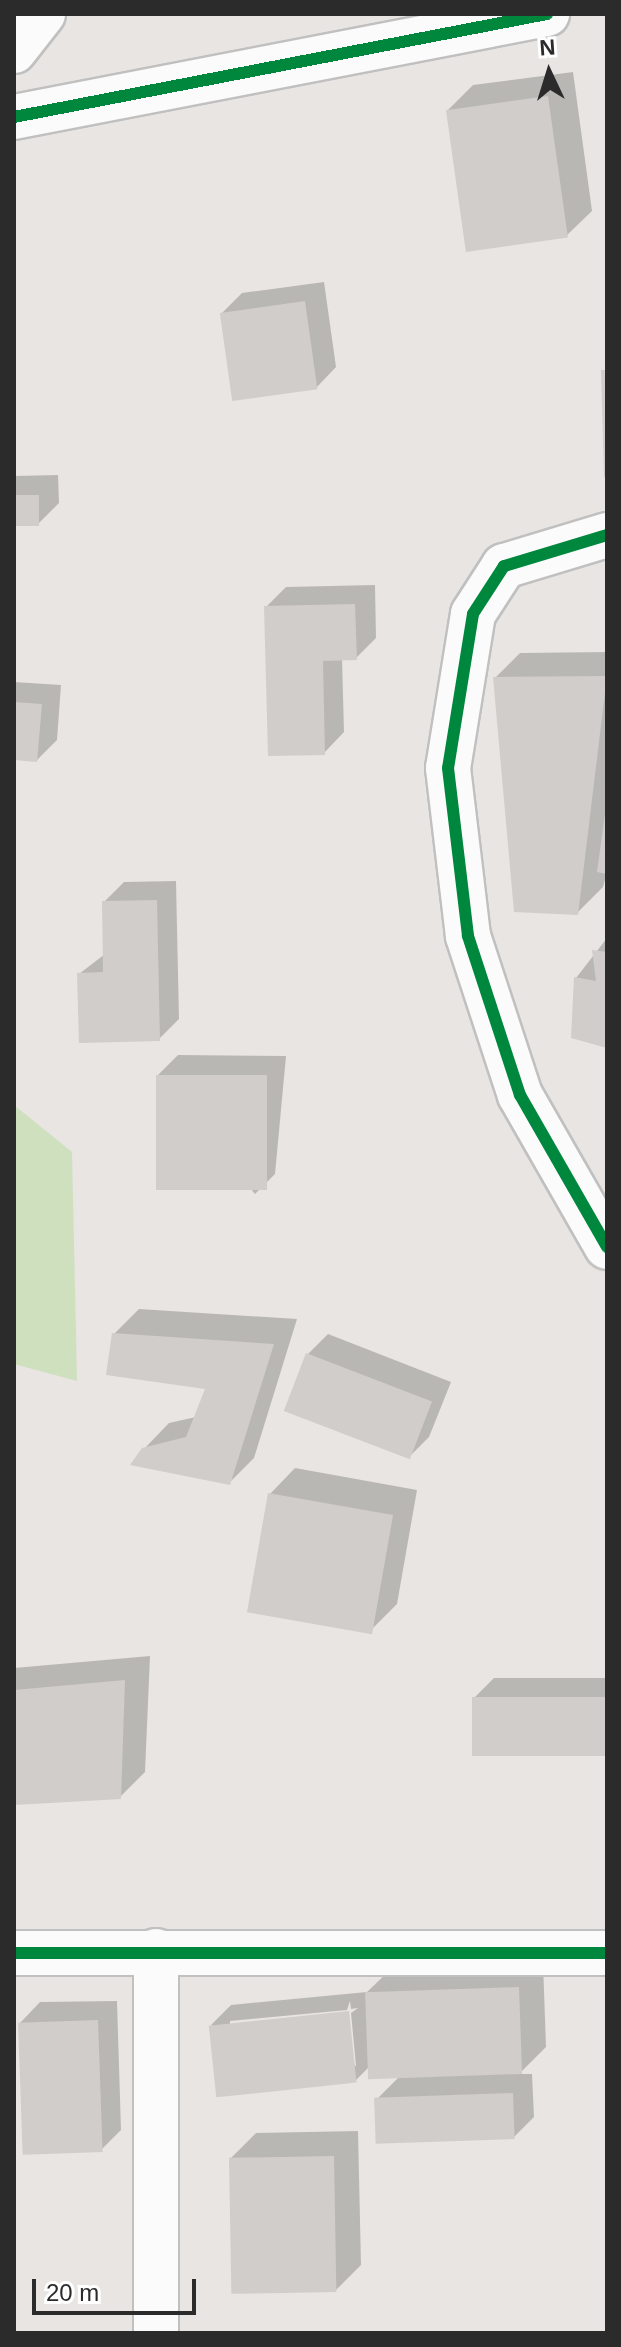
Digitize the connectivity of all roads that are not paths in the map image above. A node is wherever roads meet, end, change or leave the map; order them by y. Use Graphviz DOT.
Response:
graph roads {
  1 [pos="43,14"];
  2 [pos="547,14"];
  3 [pos="14,51"];
  4 [pos="14,117"];
  5 [pos="607,535"];
  6 [pos="607,1247"];
  7 [pos="156,1951"];
  8 [pos="14,1953"];
  9 [pos="607,1953"];
  10 [pos="156,2333"];
  1 -- 3 [label="street"];
  2 -- 4 [label="street"];
  5 -- 6 [label="street"];
  7 -- 8 [label="street"];
  7 -- 9 [label="street"];
  7 -- 10 [label="street"];
}
